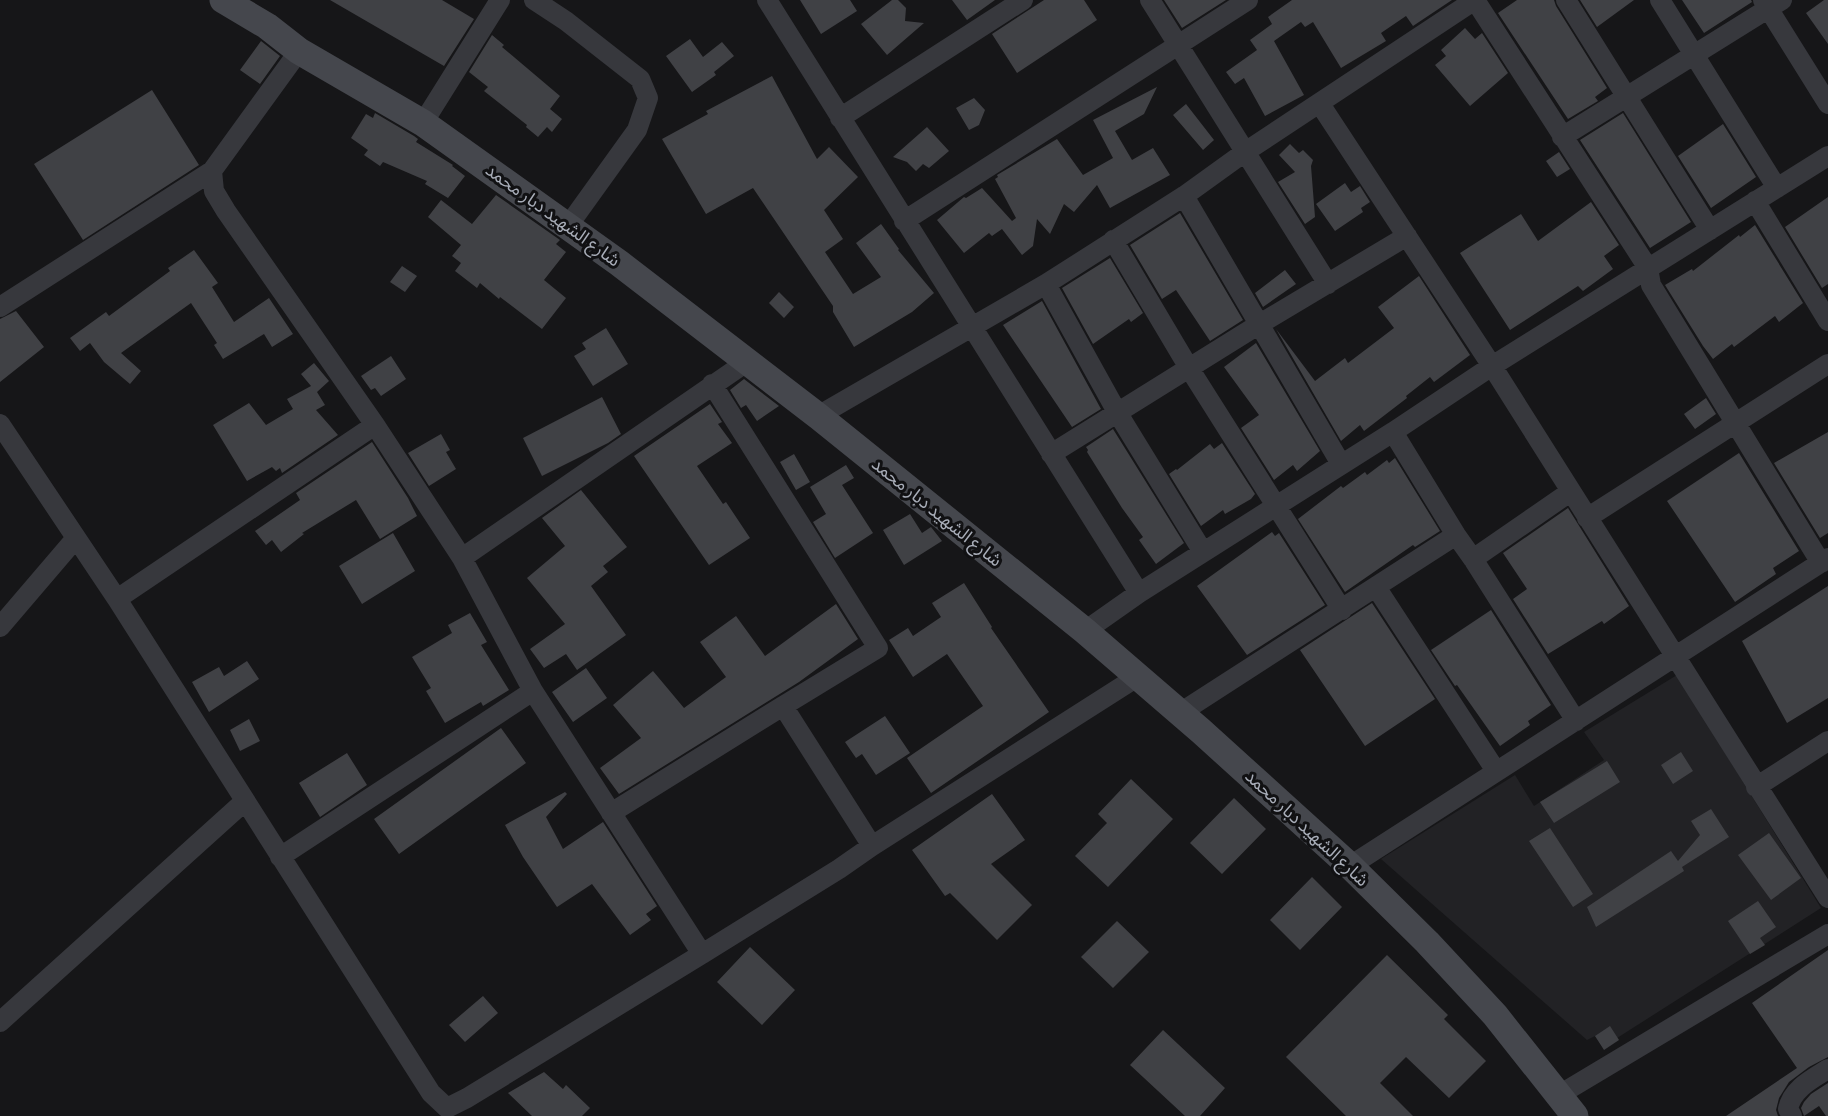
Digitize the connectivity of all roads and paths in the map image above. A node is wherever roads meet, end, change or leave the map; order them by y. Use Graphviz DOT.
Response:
graph roads {
  1 [pos="223,0"];
  2 [pos="500,0"];
  3 [pos="534,0"];
  4 [pos="767,0"];
  5 [pos="1023,0"];
  6 [pos="1150,0"];
  7 [pos="1248,0"];
  8 [pos="1475,0"];
  9 [pos="1566,0"];
  10 [pos="1660,0"];
  11 [pos="1771,3"];
  12 [pos="1179,44"];
  13 [pos="299,51"];
  14 [pos="1694,55"];
  15 [pos="1627,97"];
  16 [pos="1320,104"];
  17 [pos="1828,104"];
  18 [pos="840,118"];
  19 [pos="423,123"];
  20 [pos="1562,137"];
  21 [pos="1245,152"];
  22 [pos="1828,156"];
  23 [pos="212,171"];
  24 [pos="1777,188"];
  25 [pos="1184,196"];
  26 [pos="1755,201"];
  27 [pos="904,221"];
  28 [pos="568,226"];
  29 [pos="1710,230"];
  30 [pos="1407,236"];
  31 [pos="1113,240"];
  32 [pos="1648,268"];
  33 [pos="1046,284"];
  34 [pos="1328,284"];
  35 [pos="0,307"];
  36 [pos="1828,321"];
  37 [pos="1258,325"];
  38 [pos="972,327"];
  39 [pos="748,362"];
  40 [pos="1828,364"];
  41 [pos="1492,366"];
  42 [pos="1190,368"];
  43 [pos="712,384"];
  44 [pos="1118,412"];
  45 [pos="819,416"];
  46 [pos="0,424"];
  47 [pos="1735,424"];
  48 [pos="375,425"];
  49 [pos="1393,432"];
  50 [pos="1052,454"];
  51 [pos="1341,464"];
  52 [pos="1570,492"];
  53 [pos="1275,506"];
  54 [pos="1587,518"];
  55 [pos="1456,535"];
  56 [pos="76,538"];
  57 [pos="1203,552"];
  58 [pos="462,558"];
  59 [pos="1473,559"];
  60 [pos="1825,560"];
  61 [pos="1376,587"];
  62 [pos="1139,593"];
  63 [pos="117,599"];
  64 [pos="1342,610"];
  65 [pos="0,627"];
  66 [pos="1085,631"];
  67 [pos="1675,656"];
  68 [pos="1137,677"];
  69 [pos="533,691"];
  70 [pos="783,706"];
  71 [pos="1180,713"];
  72 [pos="1576,721"];
  73 [pos="1828,741"];
  74 [pos="1496,771"];
  75 [pos="1756,787"];
  76 [pos="245,801"];
  77 [pos="611,813"];
  78 [pos="872,846"];
  79 [pos="280,857"];
  80 [pos="1350,866"];
  81 [pos="1828,898"];
  82 [pos="1828,934"];
  83 [pos="702,954"];
  84 [pos="2,1015"];
  85 [pos="1828,1069"];
  86 [pos="1559,1095"];
  87 [pos="1575,1116"];
  88 [pos="1792,1116"];
  1 -- 13 [label="street, شارع الشهيد دبار محمد"];
  2 -- 19 [label="street"];
  3 -- 28 [label="street"];
  4 -- 18 [label="street"];
  5 -- 18 [label="street"];
  6 -- 12 [label="street"];
  7 -- 12 [label="street"];
  8 -- 16 [label="street"];
  8 -- 20 [label="street"];
  9 -- 15 [label="street"];
  10 -- 14 [label="street"];
  11 -- 14 [label="street"];
  11 -- 17 [label="street"];
  12 -- 21 [label="street"];
  12 -- 27 [label="street"];
  13 -- 19 [label="street, شارع الشهيد دبار محمد"];
  13 -- 23 [label="street"];
  14 -- 15 [label="street"];
  14 -- 24 [label="street"];
  15 -- 20 [label="street"];
  15 -- 29 [label="street"];
  16 -- 21 [label="street"];
  16 -- 30 [label="street"];
  18 -- 27 [label="street"];
  19 -- 28 [label="street, شارع الشهيد دبار محمد"];
  20 -- 32 [label="street"];
  21 -- 25 [label="street"];
  21 -- 34 [label="street"];
  22 -- 24 [label="street"];
  23 -- 35 [label="street"];
  23 -- 48 [label="street"];
  24 -- 26 [label="street"];
  25 -- 31 [label="street"];
  25 -- 37 [label="street"];
  26 -- 29 [label="street"];
  26 -- 36 [label="street"];
  27 -- 38 [label="street"];
  28 -- 39 [label="street, شارع الشهيد دبار محمد"];
  29 -- 32 [label="street"];
  30 -- 34 [label="street"];
  30 -- 41 [label="street"];
  31 -- 33 [label="street"];
  31 -- 42 [label="street"];
  32 -- 41 [label="street"];
  32 -- 47 [label="street"];
  33 -- 38 [label="street"];
  33 -- 44 [label="street"];
  34 -- 37 [label="street"];
  37 -- 42 [label="street"];
  37 -- 51 [label="street"];
  38 -- 45 [label="street"];
  38 -- 50 [label="street"];
  39 -- 43 [label="street"];
  39 -- 45 [label="street, شارع الشهيد دبار محمد"];
  40 -- 47 [label="street"];
  41 -- 49 [label="street"];
  41 -- 52 [label="street"];
  42 -- 44 [label="street"];
  42 -- 53 [label="street"];
  43 -- 58 [label="street"];
  43 -- 70 [label="street"];
  44 -- 50 [label="street"];
  44 -- 57 [label="street"];
  45 -- 66 [label="street, شارع الشهيد دبار محمد"];
  46 -- 56 [label="street"];
  47 -- 54 [label="street"];
  47 -- 60 [label="street"];
  48 -- 58 [label="street"];
  48 -- 63 [label="street"];
  49 -- 51 [label="street"];
  49 -- 55 [label="street"];
  50 -- 62 [label="street"];
  51 -- 53 [label="street"];
  52 -- 54 [label="street"];
  52 -- 59 [label="street"];
  53 -- 57 [label="street"];
  53 -- 64 [label="street"];
  54 -- 67 [label="street"];
  55 -- 59 [label="street"];
  55 -- 61 [label="street"];
  56 -- 63 [label="street"];
  56 -- 65 [label="street"];
  57 -- 62 [label="street"];
  58 -- 69 [label="street"];
  59 -- 72 [label="street"];
  60 -- 67 [label="street"];
  61 -- 64 [label="street"];
  61 -- 74 [label="street"];
  62 -- 66 [label="street"];
  63 -- 76 [label="street"];
  64 -- 71 [label="street"];
  66 -- 68 [label="street, شارع الشهيد دبار محمد"];
  67 -- 72 [label="street"];
  67 -- 75 [label="street"];
  68 -- 71 [label="street, شارع الشهيد دبار محمد"];
  68 -- 78 [label="street"];
  69 -- 77 [label="street"];
  69 -- 79 [label="street"];
  70 -- 77 [label="street"];
  70 -- 78 [label="street"];
  71 -- 80 [label="street, شارع الشهيد دبار محمد"];
  72 -- 74 [label="street"];
  73 -- 75 [label="street"];
  74 -- 80 [label="street"];
  75 -- 81 [label="street"];
  76 -- 79 [label="street"];
  76 -- 84 [label="street"];
  77 -- 83 [label="street"];
  78 -- 83 [label="street"];
  79 -- 83 [label="street"];
  80 -- 86 [label="street, شارع الشهيد دبار محمد"];
  82 -- 86 [label="street"];
  85 -- 88 [label="street"];
  86 -- 87 [label="street, شارع الشهيد دبار محمد"];
}
